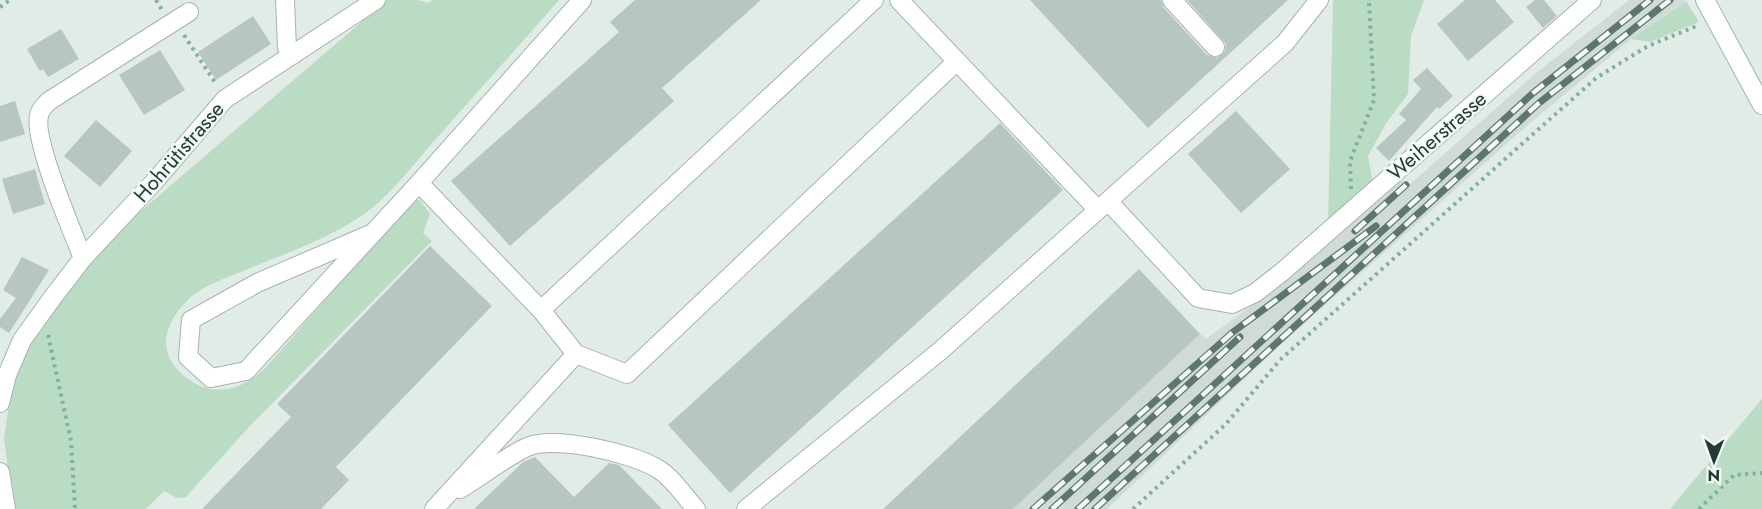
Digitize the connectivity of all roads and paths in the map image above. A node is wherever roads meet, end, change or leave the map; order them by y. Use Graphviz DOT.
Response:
graph roads {
  1 [pos="10,0"];
  2 [pos="285,0"];
  3 [pos="376,0"];
  4 [pos="582,0"];
  5 [pos="874,0"];
  6 [pos="899,0"];
  7 [pos="1172,0"];
  8 [pos="1319,0"];
  9 [pos="1369,0"];
  10 [pos="1592,0"];
  11 [pos="1705,0"];
  12 [pos="0,7"];
  13 [pos="1715,16"];
  14 [pos="182,17"];
  15 [pos="1215,47"];
  16 [pos="292,55"];
  17 [pos="957,61"];
  18 [pos="225,99"];
  19 [pos="1762,105"];
  20 [pos="419,183"];
  21 [pos="1103,206"];
  22 [pos="1351,211"];
  23 [pos="373,233"];
  24 [pos="83,258"];
  25 [pos="53,297"];
  26 [pos="541,310"];
  27 [pos="576,354"];
  28 [pos="0,403"];
  29 [pos="0,472"];
  30 [pos="1762,473"];
  31 [pos="437,505"];
  32 [pos="6,509"];
  33 [pos="75,509"];
  34 [pos="696,509"];
  35 [pos="746,509"];
  36 [pos="1133,509"];
  37 [pos="1699,509"];
  1 -- 12 [label="path"];
  2 -- 16 [label="street"];
  3 -- 16 [label="street, Hohrütistrasse"];
  4 -- 20 [label="street"];
  5 -- 26 [label="street"];
  6 -- 17 [label="street, Weiherstrasse"];
  7 -- 15 [label="street"];
  8 -- 21 [label="street"];
  9 -- 22 [label="path"];
  10 -- 22 [label="street, Weiherstrasse"];
  11 -- 13 [label="street"];
  13 -- 19 [label="street"];
  13 -- 36 [label="path"];
  14 -- 18 [label="path"];
  14 -- 24 [label="street"];
  16 -- 18 [label="street, Hohrütistrasse"];
  17 -- 21 [label="street, Weiherstrasse"];
  17 -- 27 [label="street"];
  18 -- 24 [label="street, Hohrütistrasse"];
  20 -- 23 [label="street"];
  20 -- 26 [label="street"];
  21 -- 22 [label="street, Weiherstrasse"];
  21 -- 35 [label="street"];
  23 -- 23 [label="street"];
  24 -- 25 [label="street, Hohrütistrasse"];
  25 -- 28 [label="street, Hohrütistrasse"];
  25 -- 33 [label="path"];
  26 -- 27 [label="street"];
  27 -- 31 [label="street"];
  29 -- 32 [label="street"];
  30 -- 37 [label="path"];
  31 -- 34 [label="street"];
}
